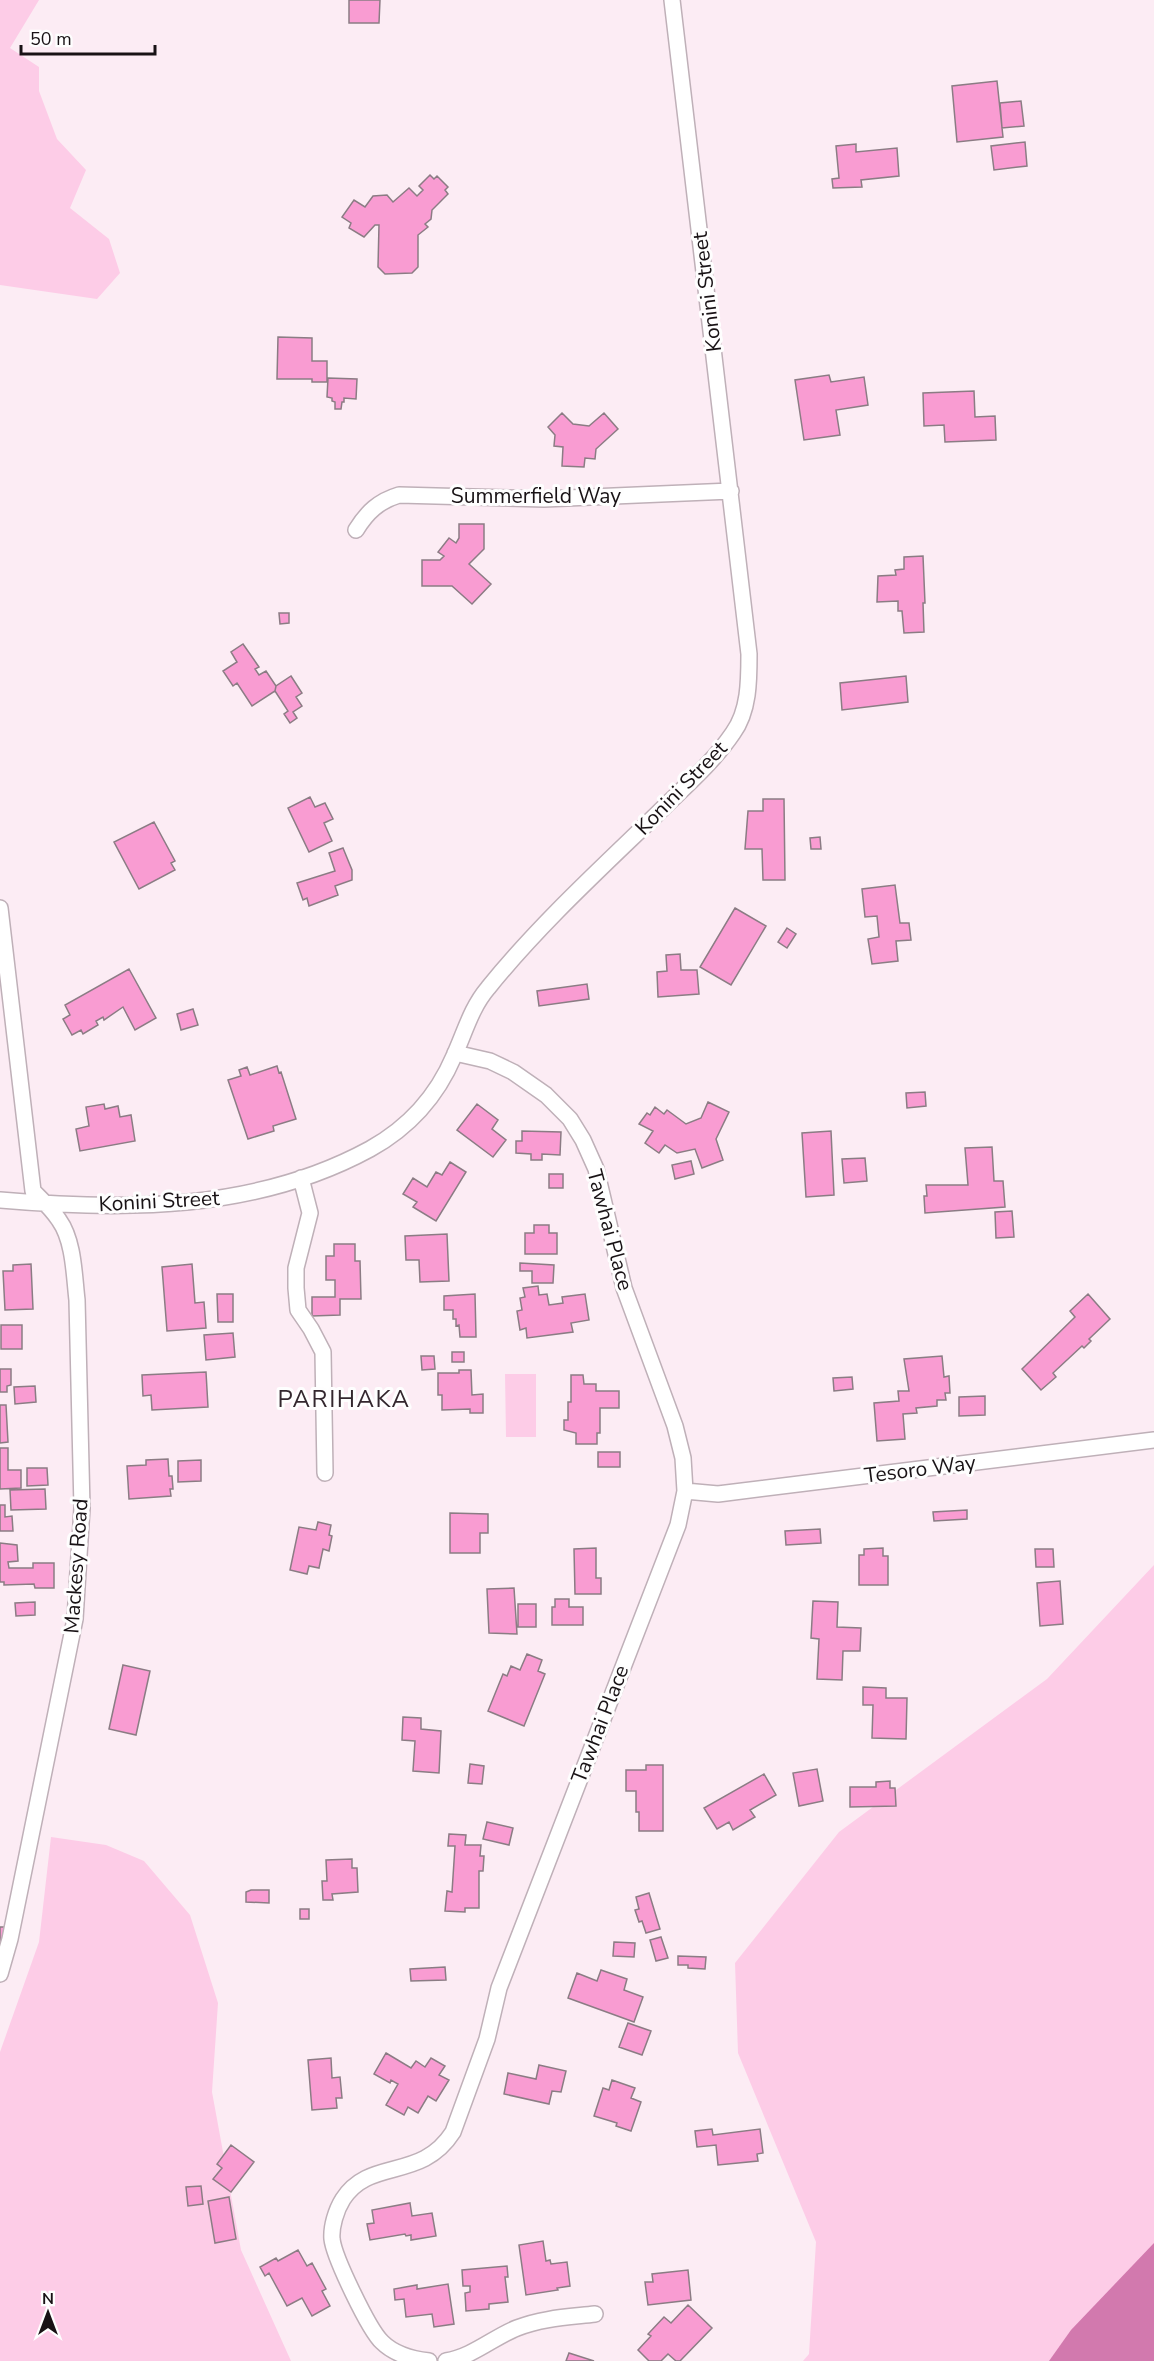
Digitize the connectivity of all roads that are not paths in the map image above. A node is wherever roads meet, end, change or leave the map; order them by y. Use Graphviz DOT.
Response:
graph roads {
  1 [pos="672,0"];
  2 [pos="731,491"];
  3 [pos="356,530"];
  4 [pos="0,908"];
  5 [pos="456,1053"];
  6 [pos="301,1178"];
  7 [pos="0,1200"];
  8 [pos="45,1204"];
  9 [pos="1154,1440"];
  10 [pos="325,1473"];
  11 [pos="686,1491"];
  12 [pos="0,1974"];
  13 [pos="595,2314"];
  14 [pos="429,2361"];
  15 [pos="446,2361"];
  1 -- 2 [label="street, Konini Street"];
  2 -- 3 [label="street, Summerfield Way"];
  2 -- 5 [label="street, Konini Street"];
  4 -- 8 [label="street, Mackesy Road"];
  5 -- 6 [label="street, Konini Street"];
  5 -- 11 [label="street, Tawhai Place"];
  6 -- 8 [label="street, Konini Street"];
  6 -- 10 [label="street"];
  7 -- 8 [label="street"];
  8 -- 12 [label="street, Mackesy Road"];
  9 -- 11 [label="street, Tesoro Way"];
  11 -- 14 [label="street, Tawhai Place"];
  13 -- 15 [label="street"];
}
